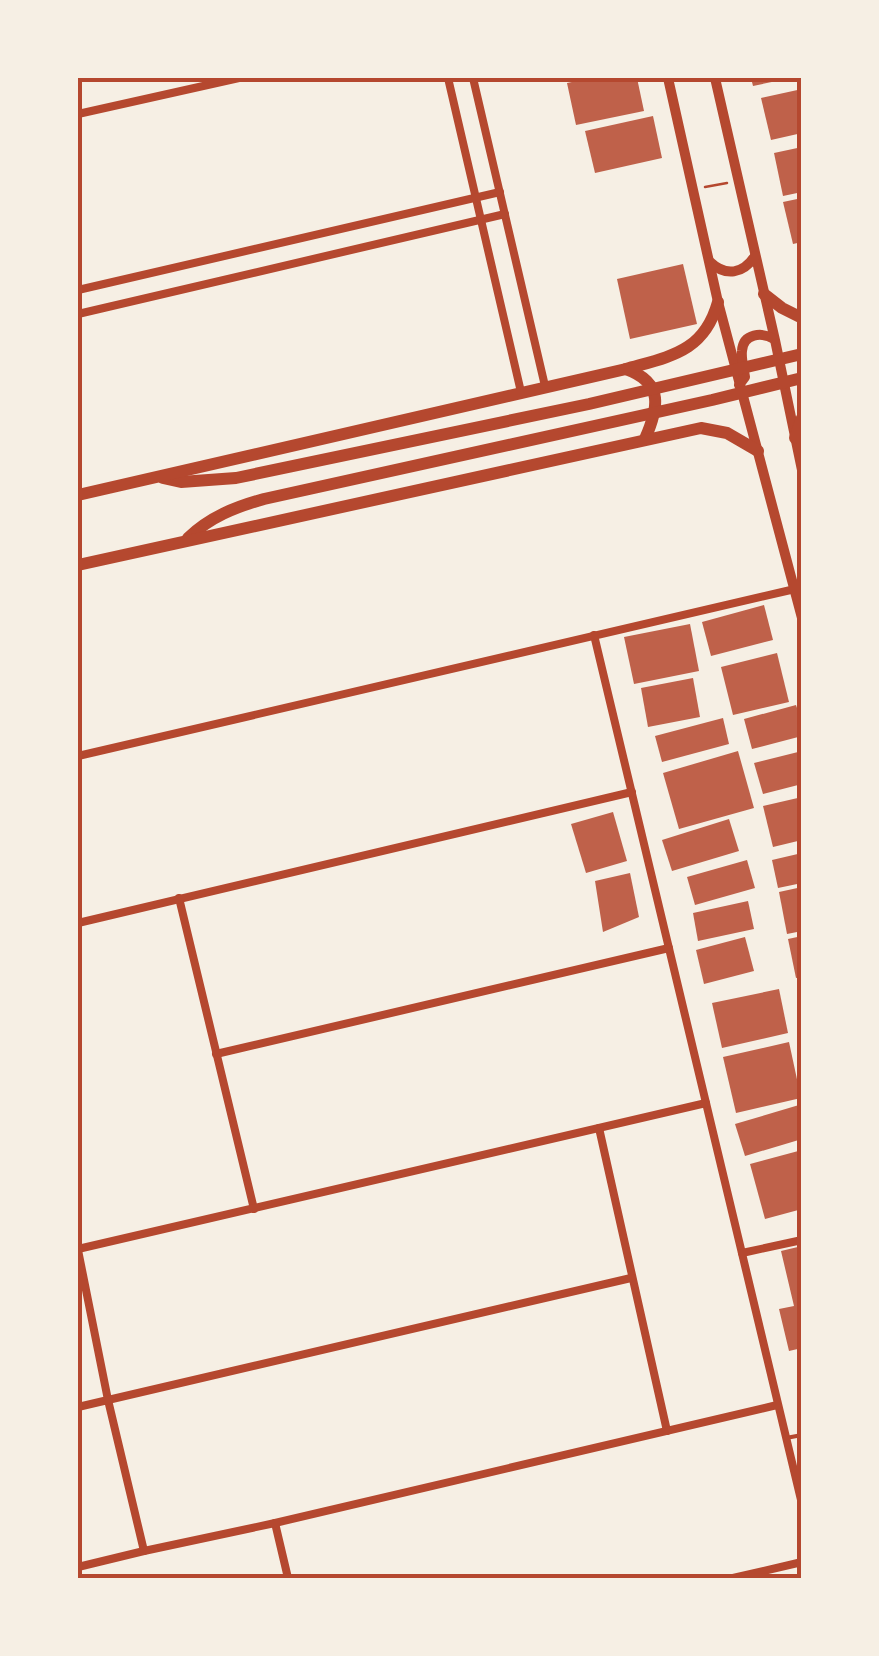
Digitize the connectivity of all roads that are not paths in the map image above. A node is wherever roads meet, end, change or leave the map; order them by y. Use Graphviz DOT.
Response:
graph roads {
  1 [pos="240,78"];
  2 [pos="448,78"];
  3 [pos="473,78"];
  4 [pos="668,78"];
  5 [pos="715,78"];
  6 [pos="78,114"];
  7 [pos="500,192"];
  8 [pos="476,198"];
  9 [pos="505,214"];
  10 [pos="481,220"];
  11 [pos="755,256"];
  12 [pos="709,261"];
  13 [pos="78,290"];
  14 [pos="764,294"];
  15 [pos="718,302"];
  16 [pos="78,314"];
  17 [pos="802,318"];
  18 [pos="775,340"];
  19 [pos="802,354"];
  20 [pos="626,368"];
  21 [pos="802,378"];
  22 [pos="545,386"];
  23 [pos="739,386"];
  24 [pos="521,392"];
  25 [pos="802,418"];
  26 [pos="795,438"];
  27 [pos="644,439"];
  28 [pos="758,452"];
  29 [pos="802,470"];
  30 [pos="158,476"];
  31 [pos="78,496"];
  32 [pos="186,540"];
  33 [pos="78,566"];
  34 [pos="795,589"];
  35 [pos="802,618"];
  36 [pos="594,634"];
  37 [pos="78,756"];
  38 [pos="632,792"];
  39 [pos="179,898"];
  40 [pos="78,924"];
  41 [pos="669,948"];
  42 [pos="216,1054"];
  43 [pos="706,1103"];
  44 [pos="599,1128"];
  45 [pos="254,1209"];
  46 [pos="802,1240"];
  47 [pos="78,1250"];
  48 [pos="742,1253"];
  49 [pos="631,1278"];
  50 [pos="108,1400"];
  51 [pos="777,1405"];
  52 [pos="78,1407"];
  53 [pos="667,1431"];
  54 [pos="802,1435"];
  55 [pos="786,1438"];
  56 [pos="802,1504"];
  57 [pos="275,1523"];
  58 [pos="144,1550"];
  59 [pos="802,1562"];
  60 [pos="78,1567"];
  61 [pos="288,1578"];
  62 [pos="733,1578"];
  1 -- 6 [label="street"];
  2 -- 8 [label="street"];
  3 -- 7 [label="street"];
  4 -- 12 [label="street"];
  5 -- 11 [label="street"];
  7 -- 8 [label="street"];
  7 -- 9 [label="street"];
  8 -- 10 [label="street"];
  8 -- 13 [label="street"];
  9 -- 10 [label="street"];
  9 -- 22 [label="street"];
  10 -- 16 [label="street"];
  10 -- 24 [label="street"];
  11 -- 12 [label="street"];
  11 -- 14 [label="street"];
  12 -- 15 [label="street"];
  14 -- 17 [label="main road"];
  14 -- 18 [label="street"];
  15 -- 20 [label="main road"];
  15 -- 23 [label="street"];
  18 -- 23 [label="street"];
  18 -- 26 [label="street"];
  19 -- 30 [label="main road"];
  20 -- 22 [label="main road"];
  20 -- 27 [label="main road"];
  21 -- 32 [label="main road"];
  22 -- 24 [label="main road"];
  23 -- 28 [label="street"];
  24 -- 30 [label="main road"];
  25 -- 26 [label="main road"];
  26 -- 29 [label="street"];
  27 -- 28 [label="main road"];
  27 -- 32 [label="main road"];
  28 -- 34 [label="street"];
  30 -- 31 [label="main road"];
  32 -- 33 [label="main road"];
  34 -- 35 [label="street"];
  34 -- 36 [label="street"];
  36 -- 37 [label="street"];
  36 -- 38 [label="street"];
  38 -- 39 [label="street"];
  38 -- 41 [label="street"];
  39 -- 40 [label="street"];
  39 -- 42 [label="street"];
  41 -- 42 [label="street"];
  41 -- 43 [label="street"];
  42 -- 45 [label="street"];
  43 -- 44 [label="street"];
  43 -- 48 [label="street"];
  44 -- 45 [label="street"];
  44 -- 49 [label="street"];
  45 -- 47 [label="street"];
  46 -- 48 [label="street"];
  47 -- 50 [label="street"];
  48 -- 51 [label="street"];
  49 -- 50 [label="street"];
  49 -- 53 [label="street"];
  50 -- 52 [label="street"];
  50 -- 58 [label="street"];
  51 -- 53 [label="street"];
  51 -- 55 [label="street"];
  53 -- 57 [label="street"];
  54 -- 55 [label="lane"];
  55 -- 56 [label="street"];
  57 -- 58 [label="street"];
  57 -- 61 [label="street"];
  58 -- 60 [label="street"];
  59 -- 62 [label="street"];
}
